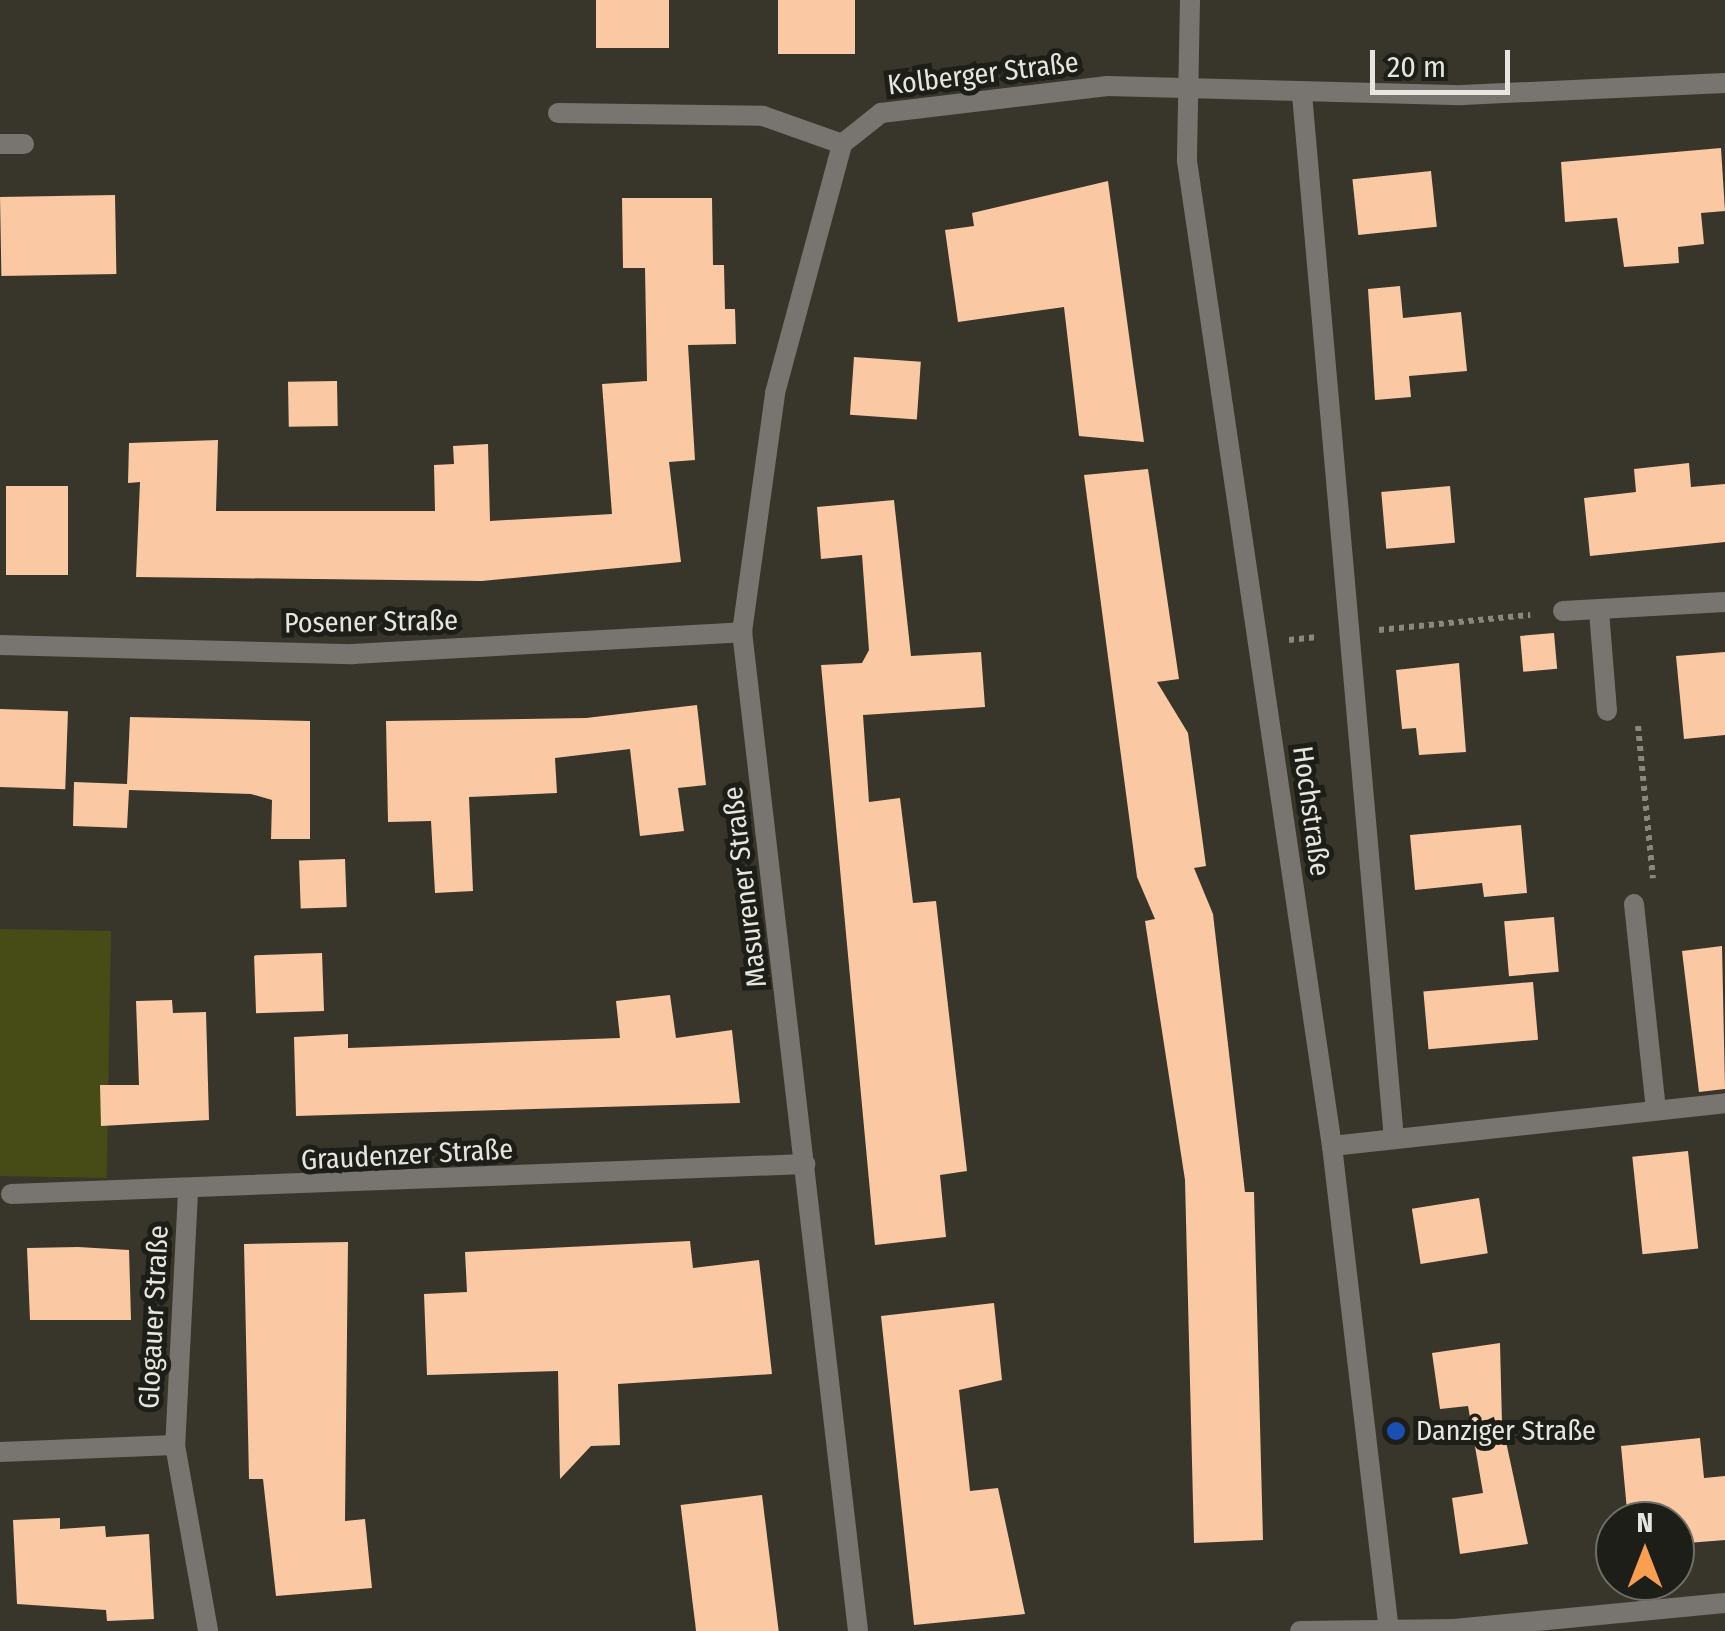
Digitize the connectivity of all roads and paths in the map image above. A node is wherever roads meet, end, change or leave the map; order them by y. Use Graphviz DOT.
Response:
graph roads {
  1 [pos="1190,0"];
  2 [pos="1725,83"];
  3 [pos="1190,84"];
  4 [pos="1302,94"];
  5 [pos="558,113"];
  6 [pos="0,144"];
  7 [pos="24,144"];
  8 [pos="842,144"];
  9 [pos="1725,602"];
  10 [pos="1599,611"];
  11 [pos="1563,612"];
  12 [pos="742,632"];
  13 [pos="1349,633"];
  14 [pos="1258,643"];
  15 [pos="0,645"];
  16 [pos="1636,705"];
  17 [pos="1607,712"];
  18 [pos="1655,897"];
  19 [pos="1634,904"];
  20 [pos="1725,1103"];
  21 [pos="1656,1110"];
  22 [pos="1394,1139"];
  23 [pos="1332,1146"];
  24 [pos="806,1164"];
  25 [pos="188,1192"];
  26 [pos="12,1194"];
  27 [pos="175,1445"];
  28 [pos="0,1452"];
  29 [pos="1725,1604"];
  30 [pos="1389,1628"];
  31 [pos="208,1631"];
  32 [pos="858,1631"];
  33 [pos="1300,1631"];
  1 -- 3 [label="street, Hochstraße"];
  2 -- 4 [label="street, Kolberger Straße"];
  3 -- 4 [label="street, Kolberger Straße"];
  3 -- 8 [label="street, Kolberger Straße"];
  3 -- 14 [label="street, Hochstraße"];
  4 -- 13 [label="street"];
  5 -- 8 [label="street"];
  6 -- 7 [label="street"];
  8 -- 12 [label="street, Masurener Straße"];
  9 -- 10 [label="street"];
  10 -- 11 [label="street"];
  10 -- 17 [label="street"];
  11 -- 13 [label="path"];
  12 -- 15 [label="street, Posener Straße"];
  12 -- 24 [label="street, Masurener Straße"];
  13 -- 14 [label="path"];
  13 -- 22 [label="street"];
  14 -- 23 [label="street, Hochstraße"];
  16 -- 18 [label="path"];
  19 -- 21 [label="street"];
  20 -- 21 [label="street"];
  21 -- 22 [label="street"];
  22 -- 23 [label="street"];
  23 -- 30 [label="street, Hochstraße"];
  24 -- 25 [label="street, Graudenzer Straße"];
  24 -- 32 [label="street, Masurener Straße"];
  25 -- 26 [label="street, Graudenzer Straße"];
  25 -- 27 [label="street, Glogauer Straße"];
  27 -- 28 [label="street, Glogauer Straße"];
  27 -- 31 [label="street, Glogauer Straße"];
  29 -- 30 [label="street"];
  30 -- 33 [label="street"];
}
